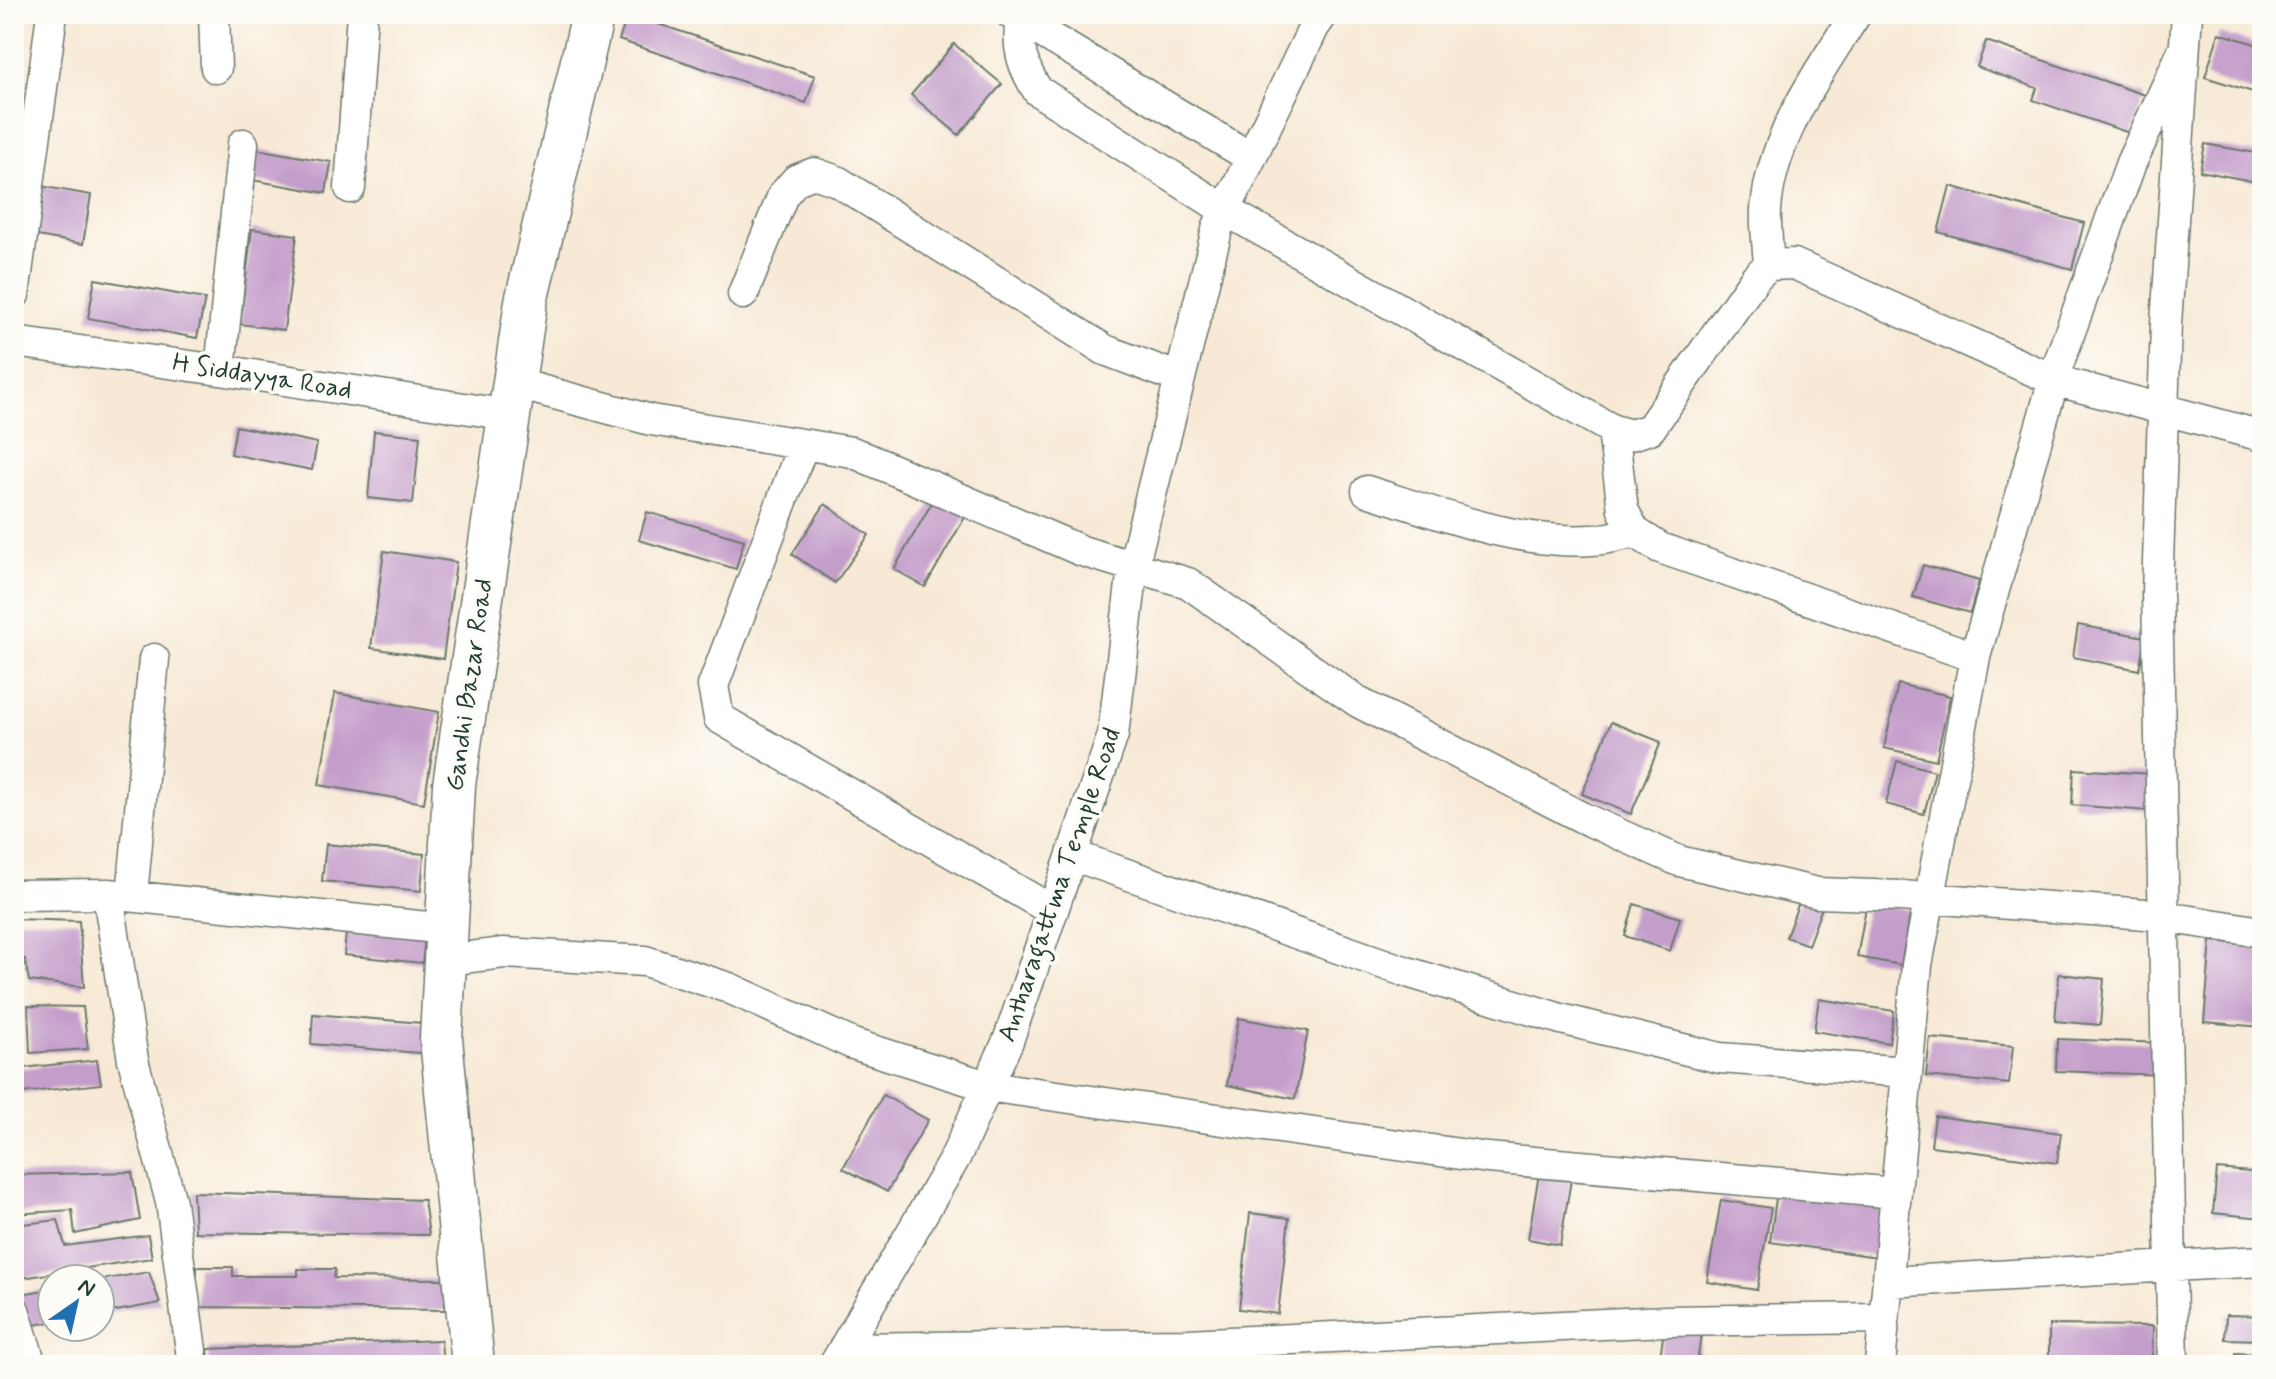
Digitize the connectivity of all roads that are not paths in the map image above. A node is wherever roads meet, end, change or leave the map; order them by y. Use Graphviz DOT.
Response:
graph roads {
  1 [pos="52,14"];
  2 [pos="214,14"];
  3 [pos="362,14"];
  4 [pos="593,14"];
  5 [pos="1323,14"];
  6 [pos="1856,14"];
  7 [pos="2187,14"];
  8 [pos="1016,17"];
  9 [pos="2184,49"];
  10 [pos="216,68"];
  11 [pos="243,144"];
  12 [pos="1250,157"];
  13 [pos="350,188"];
  14 [pos="1225,210"];
  15 [pos="1769,265"];
  16 [pos="743,294"];
  17 [pos="14,295"];
  18 [pos="14,342"];
  19 [pos="220,370"];
  20 [pos="1179,378"];
  21 [pos="2054,380"];
  22 [pos="511,399"];
  23 [pos="2163,409"];
  24 [pos="1613,430"];
  25 [pos="2262,436"];
  26 [pos="803,445"];
  27 [pos="1367,491"];
  28 [pos="1635,532"];
  29 [pos="1133,567"];
  30 [pos="1975,657"];
  31 [pos="154,659"];
  32 [pos="1072,855"];
  33 [pos="14,895"];
  34 [pos="120,895"];
  35 [pos="1930,898"];
  36 [pos="1053,911"];
  37 [pos="2163,916"];
  38 [pos="2262,932"];
  39 [pos="446,944"];
  40 [pos="1907,1072"];
  41 [pos="987,1086"];
  42 [pos="1896,1193"];
  43 [pos="2262,1261"];
  44 [pos="2171,1267"];
  45 [pos="1888,1282"];
  46 [pos="14,1310"];
  47 [pos="1884,1318"];
  48 [pos="839,1356"];
  49 [pos="31,1365"];
  50 [pos="193,1365"];
  51 [pos="473,1365"];
  52 [pos="1880,1365"];
  53 [pos="2173,1365"];
  1 -- 17 [label="street"];
  2 -- 10 [label="street"];
  3 -- 13 [label="street"];
  4 -- 22 [label="main road, Gandhi Bazar Road"];
  5 -- 12 [label="street, Antharagattma Temple Road"];
  6 -- 15 [label="street"];
  7 -- 9 [label="street"];
  8 -- 12 [label="street"];
  8 -- 14 [label="street"];
  9 -- 21 [label="street"];
  9 -- 23 [label="street"];
  11 -- 19 [label="street"];
  12 -- 14 [label="street, Antharagattma Temple Road"];
  14 -- 20 [label="street, Antharagattma Temple Road"];
  14 -- 24 [label="street"];
  15 -- 21 [label="street"];
  15 -- 24 [label="street"];
  16 -- 20 [label="street"];
  18 -- 19 [label="street, H Siddayya Road"];
  19 -- 22 [label="street, H Siddayya Road"];
  20 -- 29 [label="street, Antharagattma Temple Road"];
  21 -- 23 [label="street"];
  21 -- 30 [label="street"];
  22 -- 26 [label="street, H Siddayya Road"];
  22 -- 39 [label="main road, Gandhi Bazar Road"];
  23 -- 25 [label="street"];
  23 -- 37 [label="street"];
  24 -- 28 [label="street"];
  26 -- 29 [label="street, H Siddayya Road"];
  26 -- 36 [label="street"];
  27 -- 28 [label="street"];
  28 -- 30 [label="street"];
  29 -- 32 [label="street, Antharagattma Temple Road"];
  29 -- 35 [label="street, H Siddayya Road"];
  30 -- 35 [label="street"];
  31 -- 34 [label="street"];
  32 -- 36 [label="street, Antharagattma Temple Road"];
  32 -- 40 [label="street"];
  33 -- 34 [label="street"];
  34 -- 39 [label="street"];
  34 -- 50 [label="street"];
  35 -- 37 [label="street, H Siddayya Road"];
  35 -- 40 [label="street"];
  36 -- 41 [label="street, Antharagattma Temple Road"];
  37 -- 38 [label="street, H Siddayya Road"];
  37 -- 44 [label="street"];
  39 -- 41 [label="street"];
  39 -- 51 [label="main road, Gandhi Bazar Road"];
  40 -- 42 [label="street"];
  41 -- 42 [label="street"];
  41 -- 48 [label="street, Antharagattma Temple Road"];
  42 -- 45 [label="street"];
  43 -- 44 [label="street"];
  44 -- 45 [label="street"];
  44 -- 53 [label="street"];
  45 -- 47 [label="street"];
  46 -- 49 [label="street"];
  47 -- 48 [label="street"];
  47 -- 52 [label="street"];
}
